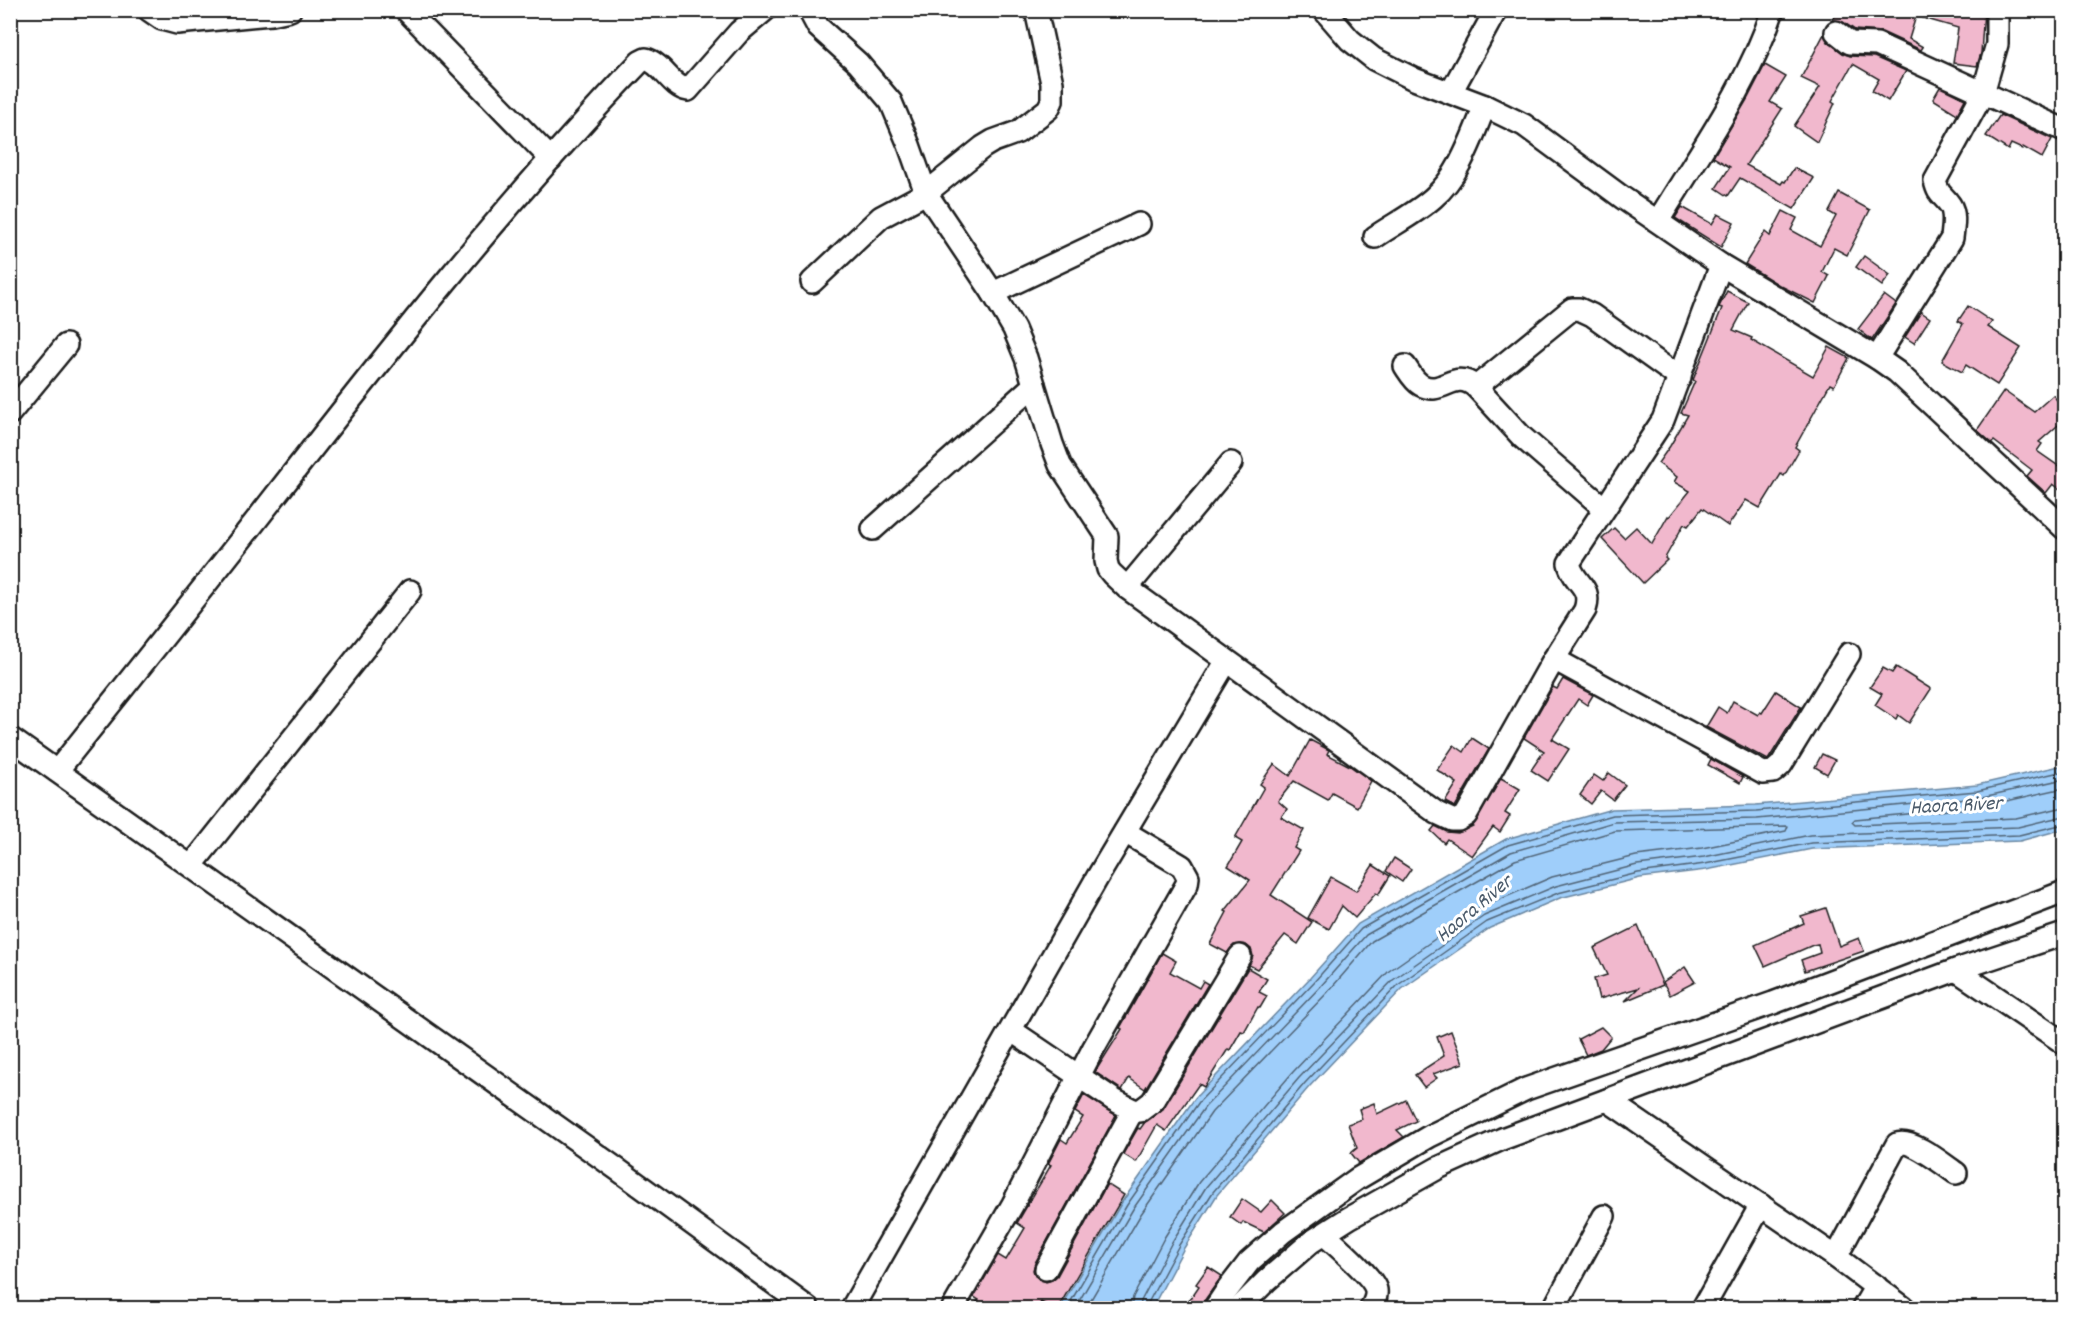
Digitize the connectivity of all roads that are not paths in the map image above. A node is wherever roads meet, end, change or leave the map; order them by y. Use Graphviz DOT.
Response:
graph roads {
  1 [pos="149,10"];
  2 [pos="290,10"];
  3 [pos="406,10"];
  4 [pos="765,10"];
  5 [pos="809,10"];
  6 [pos="1036,10"];
  7 [pos="1324,10"];
  8 [pos="1496,10"];
  9 [pos="1773,10"];
  10 [pos="1996,10"];
  11 [pos="1836,32"];
  12 [pos="1451,92"];
  13 [pos="1983,93"];
  14 [pos="1485,106"];
  15 [pos="2064,130"];
  16 [pos="551,159"];
  17 [pos="926,193"];
  18 [pos="1658,221"];
  19 [pos="1139,224"];
  20 [pos="1375,237"];
  21 [pos="1721,265"];
  22 [pos="812,282"];
  23 [pos="993,293"];
  24 [pos="66,345"];
  25 [pos="1877,358"];
  26 [pos="1405,366"];
  27 [pos="1680,378"];
  28 [pos="1034,386"];
  29 [pos="1476,387"];
  30 [pos="10,413"];
  31 [pos="1231,463"];
  32 [pos="1604,508"];
  33 [pos="2064,528"];
  34 [pos="873,530"];
  35 [pos="1126,588"];
  36 [pos="410,591"];
  37 [pos="1849,654"];
  38 [pos="1554,659"];
  39 [pos="1226,662"];
  40 [pos="10,738"];
  41 [pos="57,771"];
  42 [pos="1125,832"];
  43 [pos="192,865"];
  44 [pos="2064,892"];
  45 [pos="2064,934"];
  46 [pos="1240,956"];
  47 [pos="1956,970"];
  48 [pos="1012,1031"];
  49 [pos="2064,1043"];
  50 [pos="1079,1076"];
  51 [pos="1606,1100"];
  52 [pos="1133,1110"];
  53 [pos="1956,1173"];
  54 [pos="1761,1205"];
  55 [pos="1604,1216"];
  56 [pos="1325,1235"];
  57 [pos="1836,1257"];
  58 [pos="1046,1269"];
  59 [pos="1876,1286"];
  60 [pos="780,1289"];
  61 [pos="788,1308"];
  62 [pos="808,1308"];
  63 [pos="852,1308"];
  64 [pos="953,1308"];
  65 [pos="1215,1308"];
  66 [pos="1239,1308"];
  67 [pos="1371,1308"];
  68 [pos="1554,1308"];
  69 [pos="1703,1308"];
  70 [pos="1863,1308"];
  71 [pos="1904,1308"];
  1 -- 2 [label="street"];
  3 -- 16 [label="street"];
  4 -- 16 [label="street"];
  5 -- 17 [label="street"];
  6 -- 17 [label="street"];
  7 -- 12 [label="street"];
  8 -- 12 [label="street"];
  9 -- 18 [label="street"];
  10 -- 13 [label="street"];
  11 -- 13 [label="street"];
  12 -- 14 [label="street"];
  13 -- 15 [label="street"];
  13 -- 25 [label="street"];
  14 -- 18 [label="street"];
  14 -- 20 [label="street"];
  16 -- 41 [label="street"];
  17 -- 22 [label="street"];
  17 -- 23 [label="street"];
  18 -- 21 [label="street"];
  19 -- 23 [label="street"];
  21 -- 25 [label="street"];
  21 -- 27 [label="street"];
  23 -- 28 [label="street"];
  24 -- 30 [label="street"];
  25 -- 33 [label="street"];
  26 -- 29 [label="street"];
  27 -- 29 [label="street"];
  27 -- 32 [label="street"];
  28 -- 34 [label="street"];
  28 -- 35 [label="street"];
  29 -- 32 [label="street"];
  31 -- 35 [label="street"];
  32 -- 38 [label="street"];
  35 -- 39 [label="street"];
  36 -- 43 [label="street"];
  37 -- 38 [label="street"];
  38 -- 39 [label="street"];
  39 -- 42 [label="street"];
  40 -- 41 [label="street"];
  41 -- 43 [label="street"];
  42 -- 48 [label="street"];
  42 -- 50 [label="street"];
  43 -- 60 [label="street"];
  44 -- 65 [label="street"];
  45 -- 47 [label="street"];
  46 -- 52 [label="street"];
  47 -- 49 [label="street"];
  47 -- 51 [label="street"];
  48 -- 50 [label="street"];
  48 -- 63 [label="street"];
  50 -- 52 [label="street"];
  50 -- 64 [label="street"];
  51 -- 54 [label="street"];
  51 -- 56 [label="street"];
  52 -- 58 [label="street"];
  53 -- 57 [label="street"];
  54 -- 57 [label="street"];
  54 -- 69 [label="street"];
  55 -- 68 [label="street"];
  56 -- 66 [label="street"];
  56 -- 67 [label="street"];
  57 -- 59 [label="street"];
  59 -- 70 [label="street"];
  59 -- 71 [label="street"];
  60 -- 61 [label="street"];
  60 -- 62 [label="street"];
}
